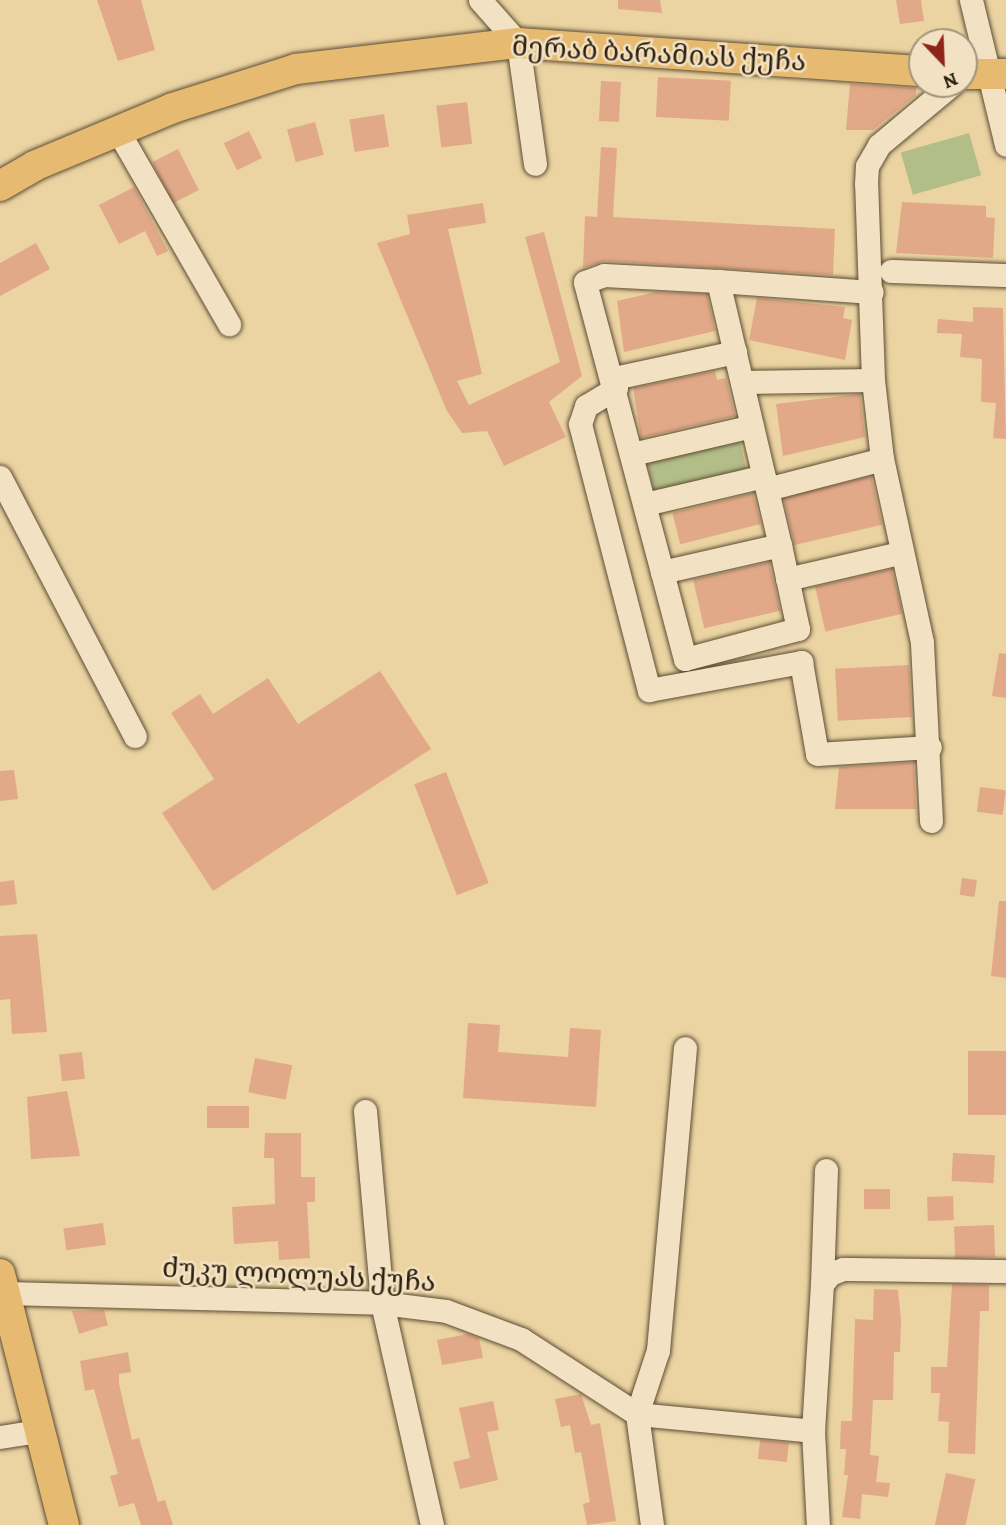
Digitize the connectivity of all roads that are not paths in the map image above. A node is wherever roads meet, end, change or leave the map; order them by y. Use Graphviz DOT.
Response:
graph roads {
  1 [pos="480,0"];
  2 [pos="971,0"];
  3 [pos="518,43"];
  4 [pos="908,70"];
  5 [pos="986,73"];
  6 [pos="935,98"];
  7 [pos="118,131"];
  8 [pos="1006,145"];
  9 [pos="535,164"];
  10 [pos="0,186"];
  11 [pos="891,271"];
  12 [pos="1006,275"];
  13 [pos="718,281"];
  14 [pos="873,292"];
  15 [pos="229,324"];
  16 [pos="735,352"];
  17 [pos="873,380"];
  18 [pos="742,382"];
  19 [pos="615,383"];
  20 [pos="752,426"];
  21 [pos="632,454"];
  22 [pos="882,459"];
  23 [pos="0,477"];
  24 [pos="765,482"];
  25 [pos="645,504"];
  26 [pos="780,545"];
  27 [pos="900,553"];
  28 [pos="662,572"];
  29 [pos="787,579"];
  30 [pos="135,736"];
  31 [pos="930,747"];
  32 [pos="931,821"];
  33 [pos="685,1048"];
  34 [pos="365,1111"];
  35 [pos="826,1170"];
  36 [pos="1006,1271"];
  37 [pos="3,1283"];
  38 [pos="822,1284"];
  39 [pos="382,1303"];
  40 [pos="638,1415"];
  41 [pos="39,1431"];
  42 [pos="813,1431"];
  43 [pos="0,1437"];
  44 [pos="64,1525"];
  45 [pos="432,1525"];
  46 [pos="652,1525"];
  47 [pos="818,1525"];
  1 -- 3 [label="street"];
  2 -- 5 [label="street"];
  3 -- 4 [label="main road, მერაბ ბარამიას ქუჩა"];
  3 -- 7 [label="main road, მერაბ ბარამიას ქუჩა"];
  3 -- 9 [label="street"];
  5 -- 8 [label="street"];
  6 -- 14 [label="street"];
  7 -- 10 [label="main road, მერაბ ბარამიას ქუჩა"];
  7 -- 15 [label="street"];
  11 -- 12 [label="street"];
  13 -- 14 [label="street"];
  13 -- 16 [label="street"];
  13 -- 19 [label="street"];
  14 -- 17 [label="street"];
  16 -- 18 [label="street"];
  16 -- 19 [label="street"];
  17 -- 18 [label="street"];
  17 -- 22 [label="street"];
  18 -- 20 [label="street"];
  19 -- 21 [label="street"];
  19 -- 31 [label="street"];
  20 -- 21 [label="street"];
  20 -- 24 [label="street"];
  21 -- 25 [label="street"];
  22 -- 24 [label="street"];
  22 -- 27 [label="street"];
  23 -- 30 [label="street"];
  24 -- 25 [label="street"];
  24 -- 26 [label="street"];
  25 -- 28 [label="street"];
  26 -- 28 [label="street"];
  26 -- 29 [label="street"];
  27 -- 29 [label="street"];
  27 -- 31 [label="street"];
  28 -- 29 [label="street"];
  31 -- 32 [label="street"];
  33 -- 40 [label="street"];
  34 -- 39 [label="street"];
  35 -- 38 [label="street"];
  36 -- 38 [label="street"];
  37 -- 39 [label="street, ძუკუ ლოლუას ქუჩა"];
  37 -- 41 [label="main road"];
  38 -- 42 [label="street"];
  39 -- 40 [label="street, ძუკუ ლოლუას ქუჩა"];
  39 -- 45 [label="street"];
  40 -- 42 [label="street, ძუკუ ლოლუას ქუჩა"];
  40 -- 46 [label="street"];
  41 -- 43 [label="street"];
  41 -- 44 [label="main road"];
  42 -- 47 [label="street"];
}
